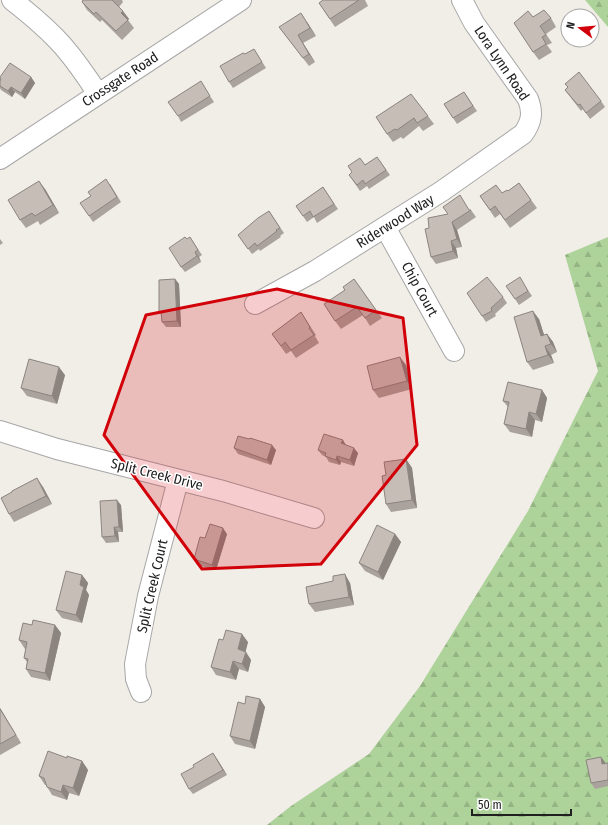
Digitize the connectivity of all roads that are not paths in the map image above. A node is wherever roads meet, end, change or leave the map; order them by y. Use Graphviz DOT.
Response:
graph roads {
  1 [pos="12,0"];
  2 [pos="241,0"];
  3 [pos="462,0"];
  4 [pos="98,94"];
  5 [pos="528,128"];
  6 [pos="0,159"];
  7 [pos="385,227"];
  8 [pos="255,304"];
  9 [pos="454,351"];
  10 [pos="2,437"];
  11 [pos="178,480"];
  12 [pos="314,518"];
  13 [pos="141,692"];
  1 -- 4 [label="street"];
  2 -- 4 [label="street, Crossgate Road"];
  3 -- 5 [label="street, Lora Lynn Road"];
  4 -- 6 [label="street, Crossgate Road"];
  5 -- 7 [label="street, Riderwood Way"];
  7 -- 8 [label="street, Riderwood Way"];
  7 -- 9 [label="street, Chip Court"];
  10 -- 11 [label="street, Split Creek Drive"];
  11 -- 12 [label="street, Split Creek Drive"];
  11 -- 13 [label="street, Split Creek Court"];
}
